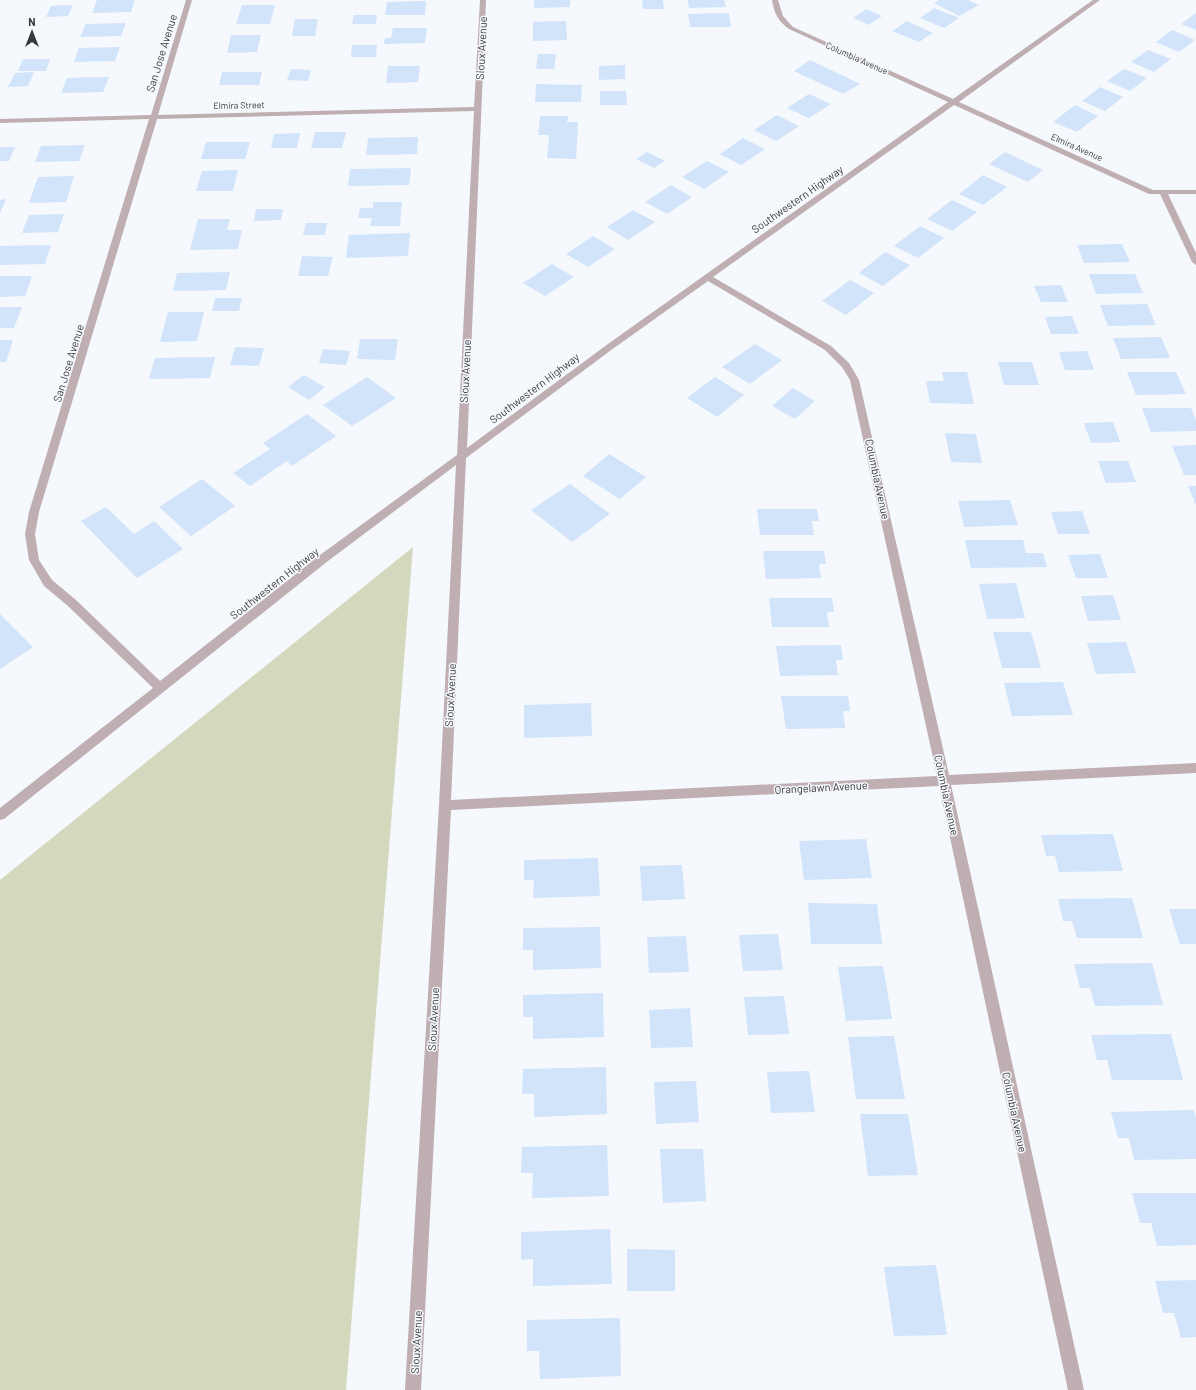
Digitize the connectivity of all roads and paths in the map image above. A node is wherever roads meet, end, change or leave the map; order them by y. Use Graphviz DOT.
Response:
graph roads {
  1 [pos="189,0"];
  2 [pos="483,0"];
  3 [pos="775,0"];
  4 [pos="1097,0"];
  5 [pos="954,102"];
  6 [pos="478,109"];
  7 [pos="154,117"];
  8 [pos="0,121"];
  9 [pos="1196,192"];
  10 [pos="1163,193"];
  11 [pos="1196,262"];
  12 [pos="707,278"];
  13 [pos="461,458"];
  14 [pos="160,688"];
  15 [pos="1196,768"];
  16 [pos="944,780"];
  17 [pos="445,805"];
  18 [pos="0,815"];
  19 [pos="413,1390"];
  20 [pos="1076,1390"];
  1 -- 7 [label="street, San Jose Avenue"];
  2 -- 6 [label="street, Sioux Avenue"];
  3 -- 5 [label="street, Columbia Avenue"];
  4 -- 5 [label="street, Southwestern Highway"];
  5 -- 10 [label="street, Elmira Avenue"];
  5 -- 12 [label="street, Southwestern Highway"];
  6 -- 7 [label="street, Elmira Street"];
  6 -- 13 [label="street, Sioux Avenue"];
  7 -- 8 [label="street, Elmira Street"];
  7 -- 14 [label="street, San Jose Avenue"];
  9 -- 10 [label="street, Elmira Avenue"];
  10 -- 11 [label="street"];
  12 -- 13 [label="street, Southwestern Highway"];
  12 -- 16 [label="street, Columbia Avenue"];
  13 -- 14 [label="street, Southwestern Highway"];
  13 -- 17 [label="street, Sioux Avenue"];
  14 -- 18 [label="street, Southwestern Highway"];
  15 -- 16 [label="street, Orangelawn Avenue"];
  16 -- 17 [label="street, Orangelawn Avenue"];
  16 -- 20 [label="street, Columbia Avenue"];
  17 -- 19 [label="street, Sioux Avenue"];
}
